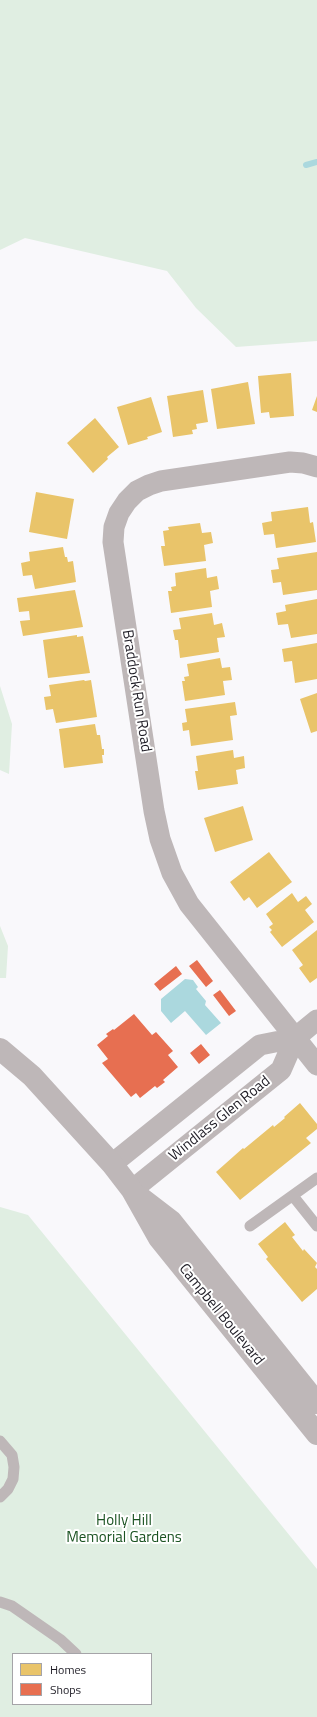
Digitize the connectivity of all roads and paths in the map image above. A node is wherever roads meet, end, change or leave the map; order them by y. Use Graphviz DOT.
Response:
graph roads {
  1 [pos="317,467"];
  2 [pos="317,1020"];
  3 [pos="295,1038"];
  4 [pos="0,1049"];
  5 [pos="317,1065"];
  6 [pos="112,1164"];
  7 [pos="317,1178"];
  8 [pos="132,1190"];
  9 [pos="293,1196"];
  10 [pos="250,1226"];
  11 [pos="317,1226"];
  12 [pos="317,1403"];
  13 [pos="317,1434"];
  14 [pos="0,1441"];
  15 [pos="0,1497"];
  16 [pos="0,1602"];
  17 [pos="75,1653"];
  1 -- 3 [label="street, Braddock Run Road"];
  2 -- 3 [label="street, Windlass Glen Road"];
  3 -- 5 [label="street, Braddock Run Road"];
  3 -- 6 [label="street, Windlass Glen Road"];
  3 -- 8 [label="street, Windlass Glen Road"];
  4 -- 6 [label="street, Campbell Boulevard"];
  6 -- 8 [label="street, Campbell Boulevard"];
  7 -- 9 [label="lane"];
  8 -- 12 [label="street, Campbell Boulevard"];
  8 -- 13 [label="street, Campbell Boulevard"];
  9 -- 10 [label="lane"];
  9 -- 11 [label="lane"];
  14 -- 15 [label="lane"];
  16 -- 17 [label="lane"];
}
